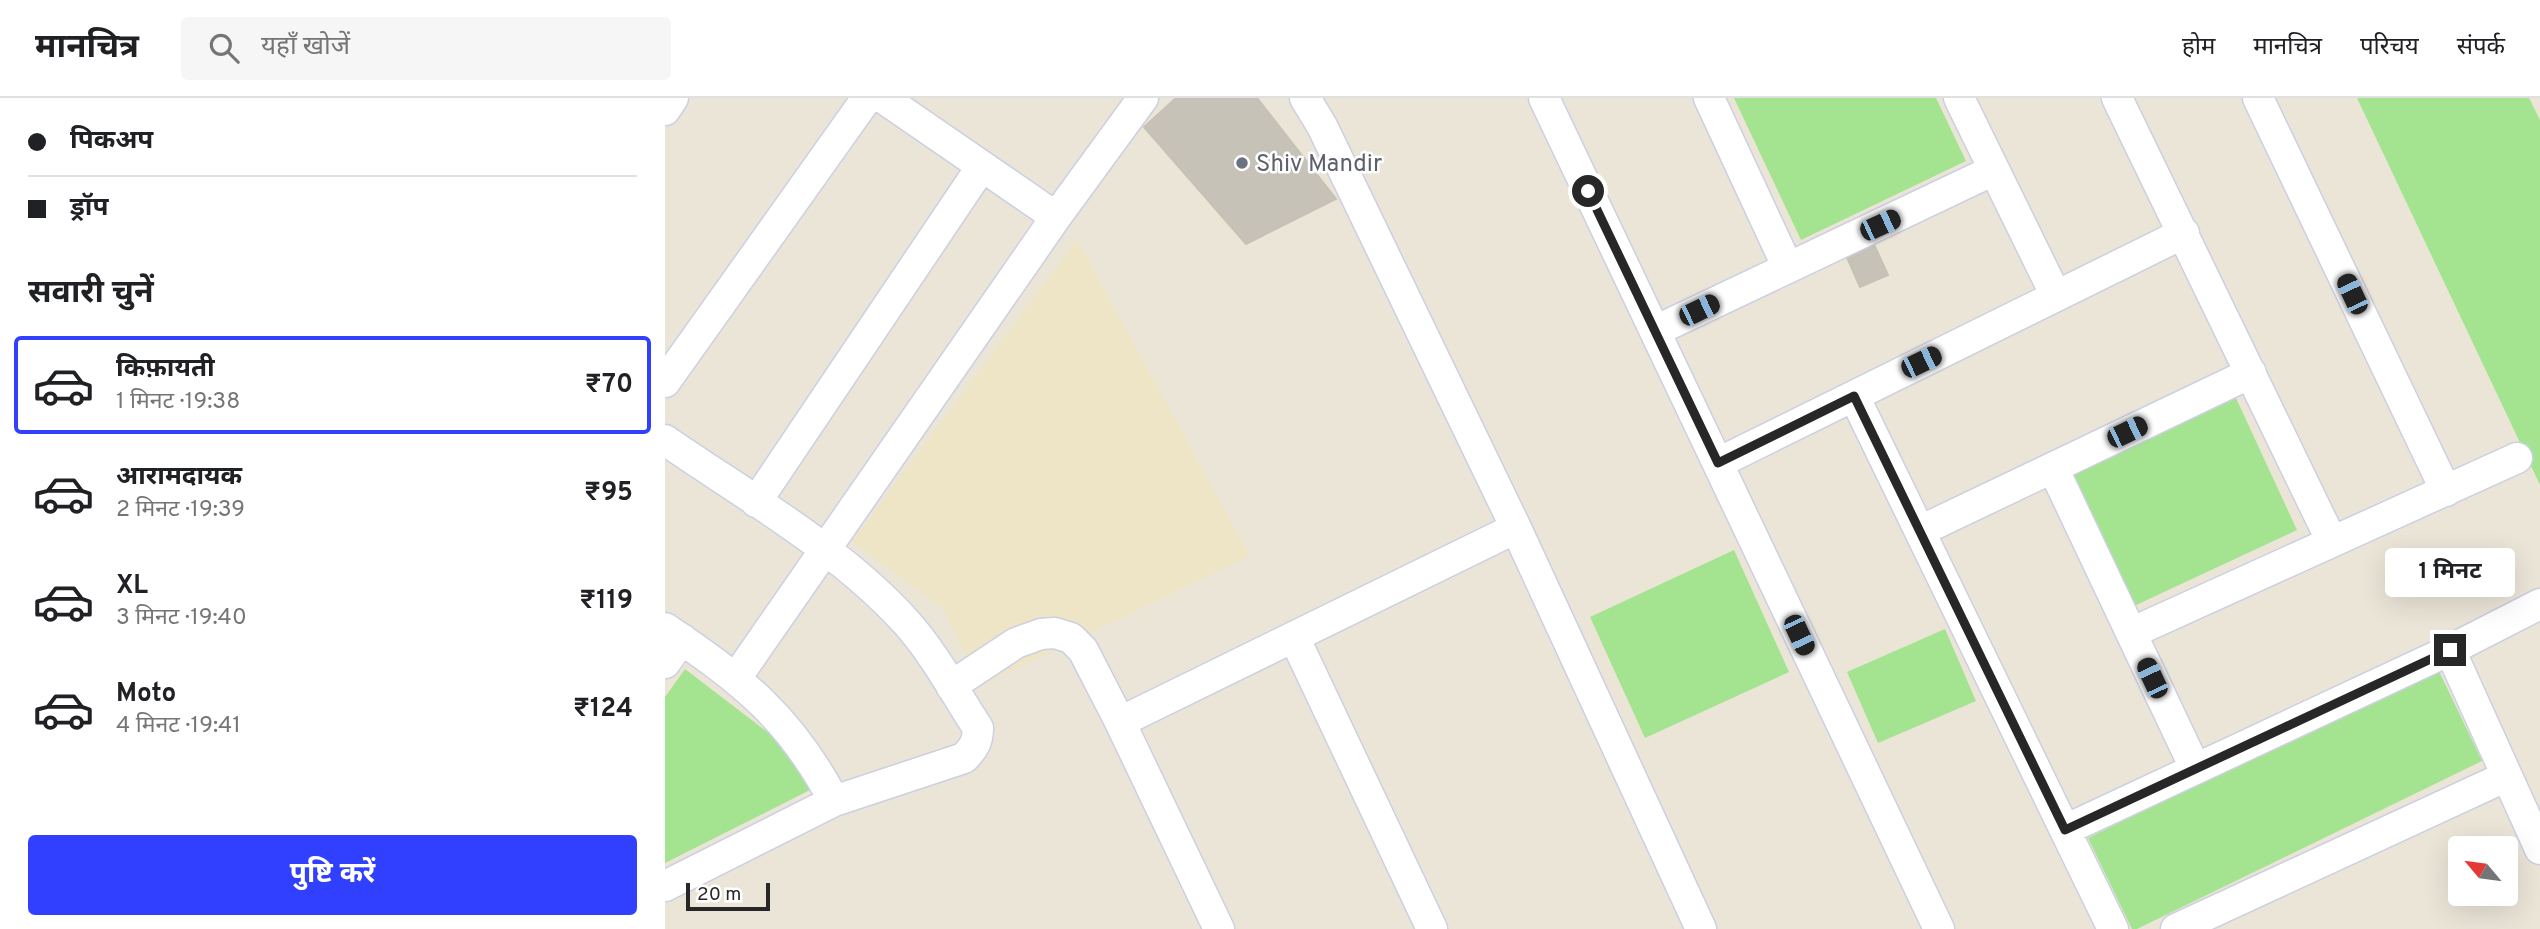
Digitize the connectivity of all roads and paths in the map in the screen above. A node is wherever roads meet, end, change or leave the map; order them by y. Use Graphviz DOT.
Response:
graph roads {
  1 [pos="673,98"];
  2 [pos="867,98"];
  3 [pos="883,98"];
  4 [pos="1143,98"];
  5 [pos="1305,98"];
  6 [pos="1544,98"];
  7 [pos="1709,98"];
  8 [pos="1959,98"];
  9 [pos="2117,98"];
  10 [pos="2258,98"];
  11 [pos="665,110"];
  12 [pos="982,166"];
  13 [pos="1994,170"];
  14 [pos="1056,217"];
  15 [pos="2184,233"];
  16 [pos="1788,268"];
  17 [pos="2056,296"];
  18 [pos="1655,331"];
  19 [pos="2251,373"];
  20 [pos="665,382"];
  21 [pos="1854,396"];
  22 [pos="665,440"];
  23 [pos="2517,458"];
  24 [pos="1718,463"];
  25 [pos="2053,468"];
  26 [pos="2446,491"];
  27 [pos="755,502"];
  28 [pos="1516,528"];
  29 [pos="1920,531"];
  30 [pos="2332,542"];
  31 [pos="825,550"];
  32 [pos="2540,604"];
  33 [pos="2131,632"];
  34 [pos="673,633"];
  35 [pos="1294,637"];
  36 [pos="2450,650"];
  37 [pos="665,663"];
  38 [pos="736,678"];
  39 [pos="951,686"];
  40 [pos="1120,722"];
  41 [pos="2195,768"];
  42 [pos="2507,776"];
  43 [pos="834,801"];
  44 [pos="2065,830"];
  45 [pos="2540,849"];
  46 [pos="665,886"];
  47 [pos="1219,929"];
  48 [pos="1432,929"];
  49 [pos="1701,929"];
  50 [pos="1939,929"];
  51 [pos="2113,929"];
  52 [pos="2176,929"];
  1 -- 11 [label="street"];
  2 -- 20 [label="street"];
  3 -- 12 [label="street"];
  4 -- 14 [label="street"];
  5 -- 28 [label="street"];
  6 -- 18 [label="street"];
  7 -- 16 [label="street"];
  8 -- 13 [label="street"];
  9 -- 15 [label="street"];
  10 -- 26 [label="street"];
  12 -- 14 [label="street"];
  12 -- 27 [label="street"];
  13 -- 16 [label="street"];
  13 -- 17 [label="street"];
  14 -- 31 [label="street"];
  15 -- 17 [label="street"];
  15 -- 19 [label="street"];
  16 -- 18 [label="street"];
  17 -- 21 [label="street"];
  18 -- 24 [label="street"];
  19 -- 25 [label="street"];
  19 -- 30 [label="street"];
  21 -- 24 [label="street"];
  21 -- 29 [label="street"];
  22 -- 27 [label="street"];
  23 -- 26 [label="street"];
  24 -- 50 [label="street"];
  25 -- 29 [label="street"];
  25 -- 33 [label="street"];
  26 -- 30 [label="street"];
  27 -- 31 [label="street"];
  28 -- 35 [label="street"];
  28 -- 49 [label="street"];
  29 -- 44 [label="street"];
  30 -- 33 [label="street"];
  31 -- 38 [label="street"];
  31 -- 39 [label="street"];
  32 -- 36 [label="street"];
  33 -- 41 [label="street"];
  34 -- 37 [label="street"];
  34 -- 38 [label="street"];
  35 -- 40 [label="street"];
  35 -- 48 [label="street"];
  36 -- 41 [label="street"];
  36 -- 42 [label="street"];
  38 -- 43 [label="street"];
  39 -- 40 [label="street"];
  39 -- 43 [label="street"];
  40 -- 47 [label="street"];
  41 -- 44 [label="street"];
  42 -- 45 [label="street"];
  42 -- 52 [label="street"];
  43 -- 46 [label="street"];
  44 -- 51 [label="street"];
}
